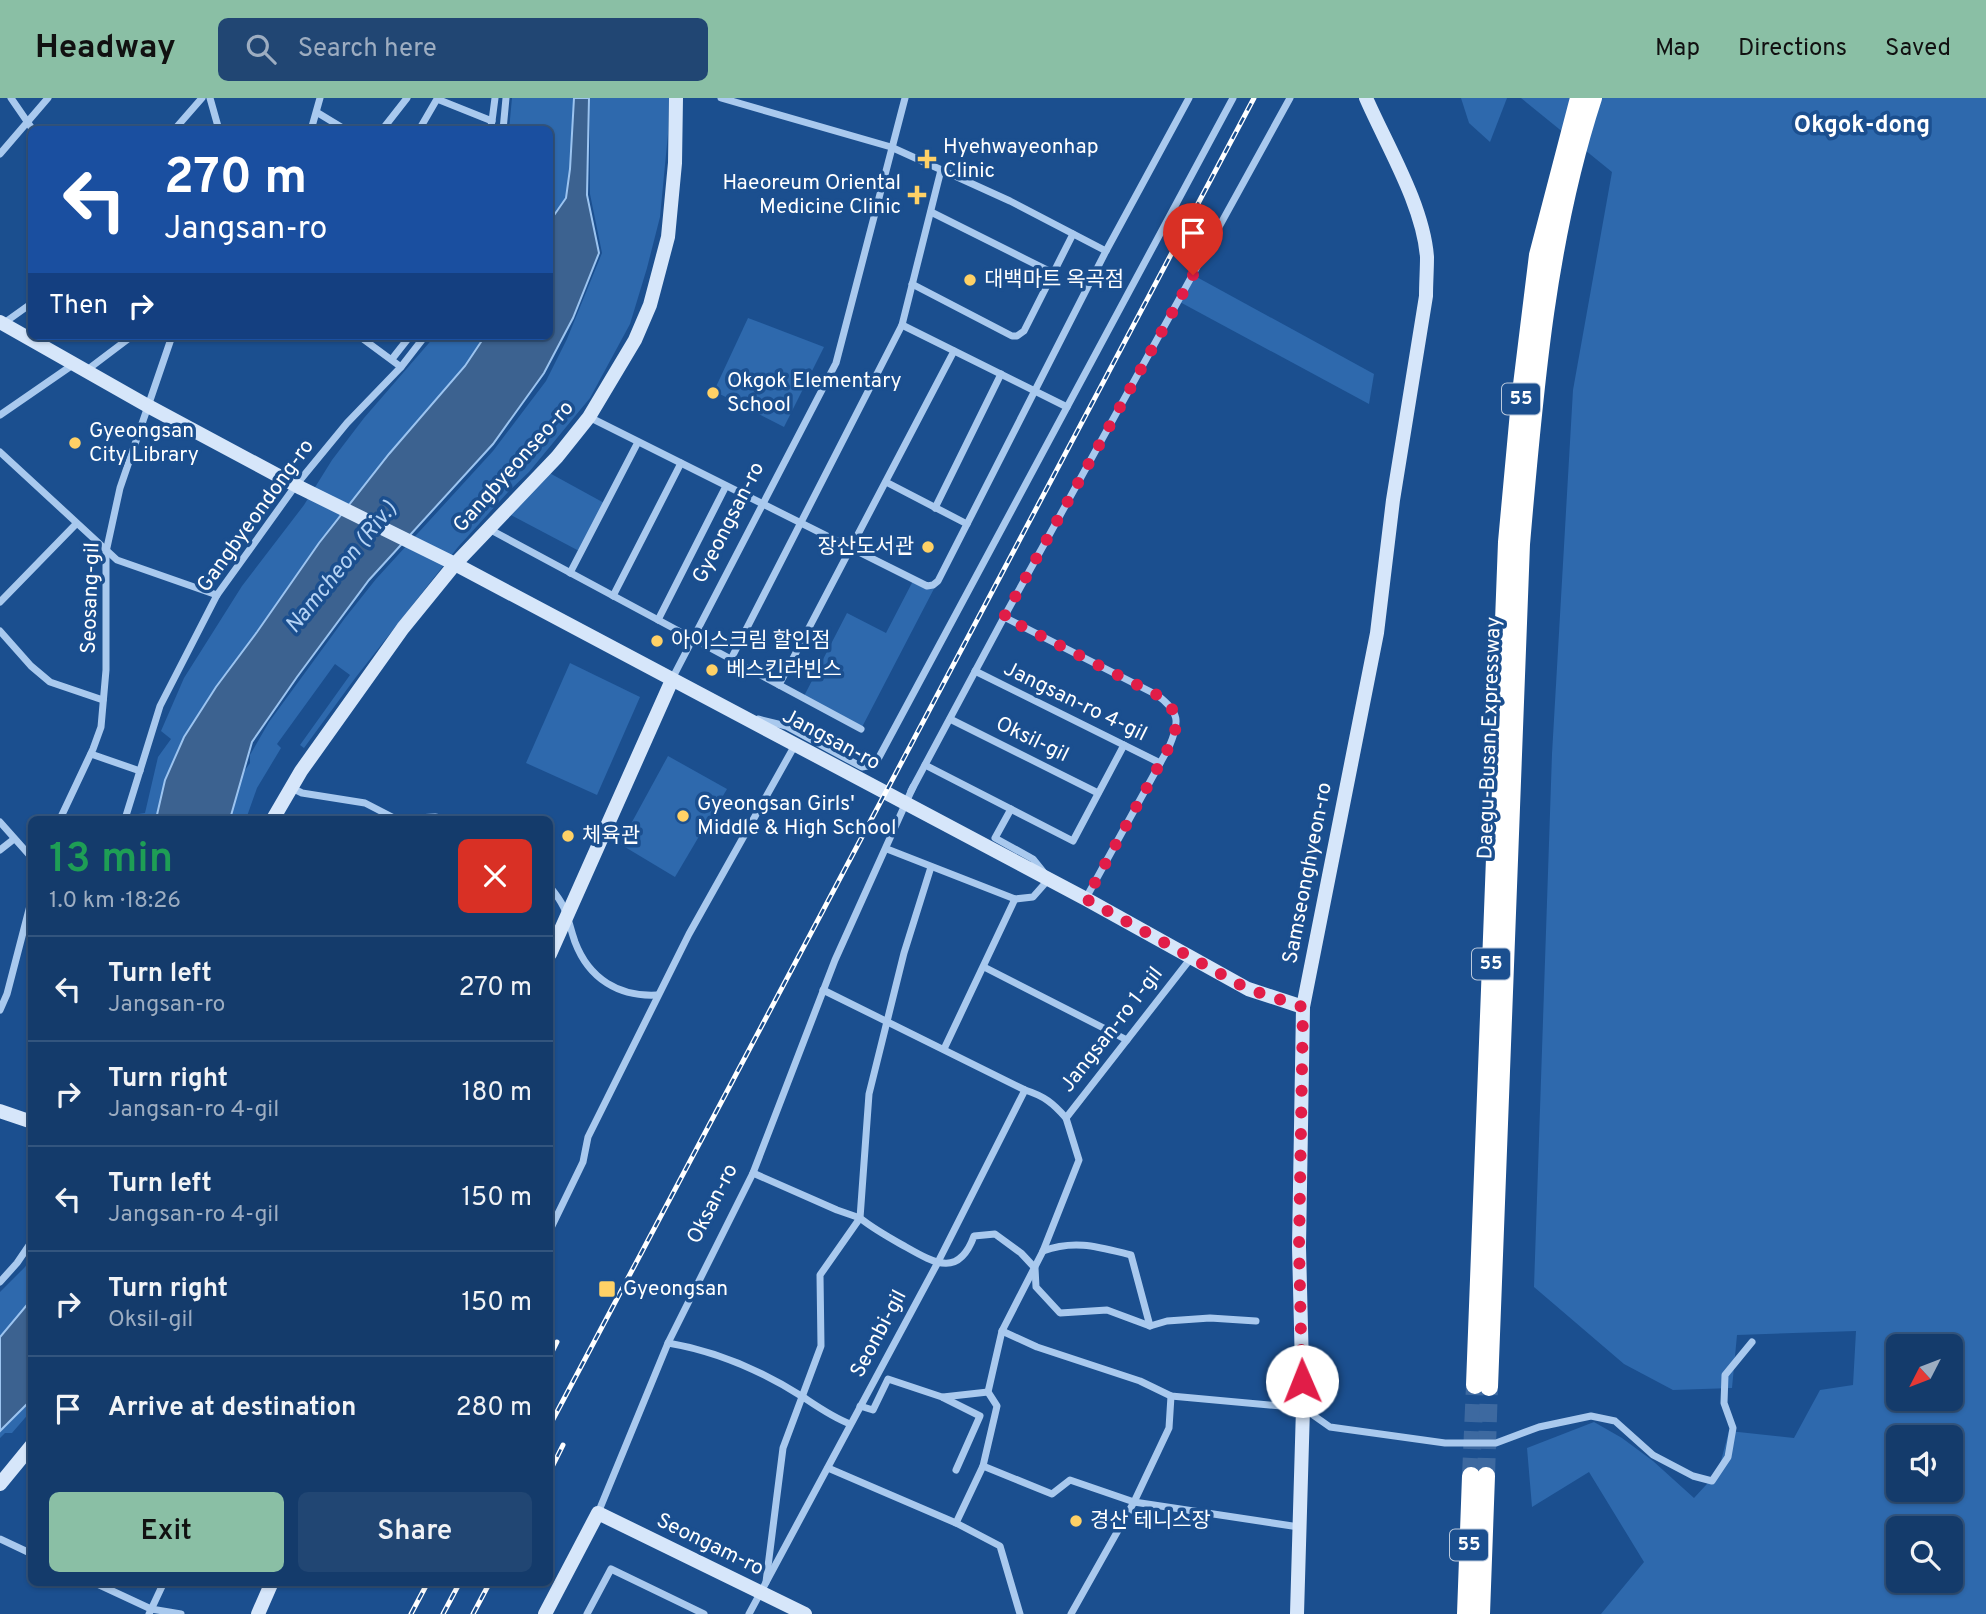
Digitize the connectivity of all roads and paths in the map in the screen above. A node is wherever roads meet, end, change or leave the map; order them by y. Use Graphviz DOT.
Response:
graph roads {
  1 [pos="10,98"];
  2 [pos="48,98"];
  3 [pos="202,98"];
  4 [pos="210,98"];
  5 [pos="311,98"];
  6 [pos="407,98"];
  7 [pos="495,98"];
  8 [pos="506,98"];
  9 [pos="676,98"];
  10 [pos="721,98"];
  11 [pos="905,98"];
  12 [pos="1189,98"];
  13 [pos="1233,98"];
  14 [pos="1290,98"];
  15 [pos="1366,98"];
  16 [pos="1579,98"];
  17 [pos="1593,98"];
  18 [pos="319,106"];
  19 [pos="28,122"];
  20 [pos="491,125"];
  21 [pos="30,126"];
  22 [pos="178,126"];
  23 [pos="218,126"];
  24 [pos="312,126"];
  25 [pos="342,126"];
  26 [pos="385,126"];
  27 [pos="421,126"];
  28 [pos="503,126"];
  29 [pos="891,147"];
  30 [pos="0,154"];
  31 [pos="941,170"];
  32 [pos="930,212"];
  33 [pos="1073,234"];
  34 [pos="1106,251"];
  35 [pos="1545,256"];
  36 [pos="1053,273"];
  37 [pos="912,284"];
  38 [pos="28,306"];
  39 [pos="2,323"];
  40 [pos="902,325"];
  41 [pos="28,338"];
  42 [pos="32,340"];
  43 [pos="125,340"];
  44 [pos="171,340"];
  45 [pos="365,340"];
  46 [pos="407,340"];
  47 [pos="422,340"];
  48 [pos="954,351"];
  49 [pos="392,359"];
  50 [pos="80,367"];
  51 [pos="401,367"];
  52 [pos="1001,374"];
  53 [pos="1035,390"];
  54 [pos="148,406"];
  55 [pos="1067,407"];
  56 [pos="0,415"];
  57 [pos="589,417"];
  58 [pos="638,442"];
  59 [pos="0,452"];
  60 [pos="681,463"];
  61 [pos="886,482"];
  62 [pos="299,486"];
  63 [pos="726,486"];
  64 [pos="761,504"];
  65 [pos="935,508"];
  66 [pos="800,523"];
  67 [pos="76,524"];
  68 [pos="967,524"];
  69 [pos="489,529"];
  70 [pos="852,548"];
  71 [pos="106,552"];
  72 [pos="454,563"];
  73 [pos="570,573"];
  74 [pos="217,595"];
  75 [pos="613,596"];
  76 [pos="0,601"];
  77 [pos="1004,617"];
  78 [pos="658,620"];
  79 [pos="0,631"];
  80 [pos="693,638"];
  81 [pos="731,659"];
  82 [pos="975,671"];
  83 [pos="672,680"];
  84 [pos="779,685"];
  85 [pos="103,700"];
  86 [pos="738,714"];
  87 [pos="950,719"];
  88 [pos="862,729"];
  89 [pos="796,744"];
  90 [pos="1124,745"];
  91 [pos="91,754"];
  92 [pos="1160,763"];
  93 [pos="925,765"];
  94 [pos="139,771"];
  95 [pos="290,787"];
  96 [pos="1098,793"];
  97 [pos="1011,809"];
  98 [pos="61,816"];
  99 [pos="126,816"];
  100 [pos="275,816"];
  101 [pos="390,816"];
  102 [pos="0,822"];
  103 [pos="14,839"];
  104 [pos="888,847"];
  105 [pos="0,850"];
  106 [pos="28,854"];
  107 [pos="931,867"];
  108 [pos="1050,881"];
  109 [pos="553,891"];
  110 [pos="1086,899"];
  111 [pos="1015,900"];
  112 [pos="567,912"];
  113 [pos="28,925"];
  114 [pos="553,947"];
  115 [pos="1192,958"];
  116 [pos="984,967"];
  117 [pos="823,990"];
  118 [pos="4,992"];
  119 [pos="657,995"];
  120 [pos="1303,1007"];
  121 [pos="0,1010"];
  122 [pos="886,1022"];
  123 [pos="1127,1040"];
  124 [pos="944,1049"];
  125 [pos="1026,1090"];
  126 [pos="0,1111"];
  127 [pos="1066,1118"];
  128 [pos="28,1121"];
  129 [pos="753,1173"];
  130 [pos="860,1218"];
  131 [pos="553,1224"];
  132 [pos="28,1247"];
  133 [pos="1043,1251"];
  134 [pos="937,1264"];
  135 [pos="1035,1268"];
  136 [pos="0,1282"];
  137 [pos="1256,1321"];
  138 [pos="1150,1326"];
  139 [pos="1002,1331"];
  140 [pos="1752,1342"];
  141 [pos="668,1343"];
  142 [pos="1482,1386"];
  143 [pos="988,1392"];
  144 [pos="1171,1396"];
  145 [pos="942,1397"];
  146 [pos="803,1398"];
  147 [pos="860,1406"];
  148 [pos="1303,1408"];
  149 [pos="850,1424"];
  150 [pos="28,1453"];
  151 [pos="983,1466"];
  152 [pos="828,1468"];
  153 [pos="956,1470"];
  154 [pos="0,1484"];
  155 [pos="1134,1502"];
  156 [pos="598,1513"];
  157 [pos="956,1524"];
  158 [pos="1299,1527"];
  159 [pos="0,1539"];
  160 [pos="28,1552"];
  161 [pos="101,1586"];
  162 [pos="162,1586"];
  163 [pos="270,1586"];
  164 [pos="763,1590"];
  165 [pos="150,1611"];
  166 [pos="181,1614"];
  167 [pos="258,1614"];
  168 [pos="545,1614"];
  169 [pos="587,1614"];
  170 [pos="704,1614"];
  171 [pos="749,1614"];
  172 [pos="805,1614"];
  173 [pos="1020,1614"];
  174 [pos="1071,1614"];
  175 [pos="1297,1614"];
  176 [pos="1466,1614"];
  177 [pos="1481,1614"];
  1 -- 19 [label="street"];
  2 -- 19 [label="street"];
  3 -- 22 [label="street"];
  4 -- 23 [label="street"];
  5 -- 18 [label="street"];
  6 -- 26 [label="street"];
  7 -- 20 [label="street"];
  8 -- 28 [label="street"];
  9 -- 57 [label="street, Gangbyeonseo-ro"];
  10 -- 29 [label="street"];
  11 -- 29 [label="street, Gyeongsan-ro"];
  12 -- 34 [label="street"];
  13 -- 55 [label="street"];
  14 -- 77 [label="street"];
  15 -- 120 [label="street, Samseonghyeon-ro"];
  16 -- 35 [label="highway, Daegu-Busan Expressway / 55"];
  17 -- 35 [label="highway, Daegu-Busan Expressway / 55"];
  18 -- 24 [label="street"];
  18 -- 25 [label="street"];
  19 -- 21 [label="street"];
  19 -- 30 [label="street"];
  20 -- 27 [label="street"];
  29 -- 31 [label="street"];
  29 -- 64 [label="street, Gyeongsan-ro"];
  31 -- 32 [label="street"];
  31 -- 33 [label="street"];
  32 -- 36 [label="street"];
  32 -- 37 [label="street"];
  33 -- 34 [label="street"];
  33 -- 36 [label="street"];
  34 -- 53 [label="street"];
  35 -- 142 [label="highway, Daegu-Busan Expressway / 55"];
  36 -- 37 [label="street"];
  37 -- 40 [label="street"];
  38 -- 39 [label="street"];
  39 -- 41 [label="street"];
  40 -- 48 [label="street"];
  40 -- 66 [label="street"];
  42 -- 50 [label="street"];
  43 -- 50 [label="street"];
  44 -- 54 [label="street, Seosang-gil"];
  45 -- 49 [label="street"];
  46 -- 49 [label="street"];
  47 -- 51 [label="street, Gangbyeondong-ro"];
  48 -- 52 [label="street"];
  48 -- 61 [label="street"];
  49 -- 51 [label="street"];
  50 -- 54 [label="street"];
  50 -- 56 [label="street"];
  51 -- 62 [label="street, Gangbyeondong-ro"];
  52 -- 53 [label="street"];
  52 -- 65 [label="street"];
  53 -- 55 [label="street"];
  53 -- 68 [label="street"];
  54 -- 62 [label="street"];
  54 -- 71 [label="street, Seosang-gil"];
  55 -- 86 [label="street"];
  57 -- 58 [label="street"];
  57 -- 69 [label="street, Gangbyeonseo-ro"];
  58 -- 60 [label="street"];
  58 -- 73 [label="street"];
  59 -- 67 [label="street"];
  60 -- 63 [label="street"];
  60 -- 75 [label="street"];
  61 -- 65 [label="street"];
  61 -- 70 [label="street"];
  62 -- 72 [label="street, Jangsan-ro"];
  62 -- 74 [label="street, Gangbyeondong-ro"];
  63 -- 64 [label="street"];
  63 -- 78 [label="street"];
  64 -- 66 [label="street"];
  64 -- 80 [label="street, Gyeongsan-ro"];
  65 -- 68 [label="street"];
  66 -- 70 [label="street"];
  66 -- 81 [label="street"];
  67 -- 71 [label="street"];
  67 -- 76 [label="street"];
  68 -- 70 [label="street"];
  69 -- 72 [label="street, Gangbyeonseo-ro"];
  69 -- 73 [label="street"];
  70 -- 84 [label="street"];
  71 -- 74 [label="street"];
  71 -- 85 [label="street, Seosang-gil"];
  72 -- 83 [label="street, Jangsan-ro"];
  72 -- 95 [label="street, Gangbyeonseo-ro"];
  73 -- 75 [label="street"];
  74 -- 94 [label="street, Gangbyeondong-ro"];
  75 -- 78 [label="street"];
  77 -- 82 [label="street"];
  77 -- 92 [label="street, Jangsan-ro 4-gil"];
  78 -- 80 [label="street"];
  79 -- 85 [label="street"];
  80 -- 81 [label="street"];
  80 -- 83 [label="street, Gyeongsan-ro"];
  81 -- 84 [label="street"];
  82 -- 87 [label="street"];
  82 -- 90 [label="street, Jangsan-ro 4-gil"];
  83 -- 86 [label="street, Jangsan-ro"];
  83 -- 112 [label="street, Gyeongsan-ro"];
  84 -- 88 [label="street"];
  85 -- 91 [label="street, Seosang-gil"];
  86 -- 89 [label="street, Jangsan-ro"];
  87 -- 93 [label="street"];
  87 -- 96 [label="street, Oksil-gil"];
  89 -- 108 [label="street, Jangsan-ro"];
  89 -- 119 [label="street"];
  90 -- 92 [label="street, Jangsan-ro 4-gil"];
  90 -- 96 [label="street"];
  91 -- 94 [label="street"];
  91 -- 98 [label="street, Seosang-gil"];
  92 -- 110 [label="street, Jangsan-ro 4-gil"];
  93 -- 97 [label="street"];
  93 -- 104 [label="street, Oksan-ro"];
  94 -- 99 [label="street, Gangbyeondong-ro"];
  95 -- 100 [label="street, Gangbyeonseo-ro"];
  95 -- 101 [label="street"];
  96 -- 97 [label="street"];
  97 -- 108 [label="street"];
  102 -- 103 [label="street"];
  103 -- 105 [label="street"];
  103 -- 106 [label="street"];
  104 -- 107 [label="street"];
  104 -- 117 [label="street, Oksan-ro"];
  107 -- 111 [label="street"];
  107 -- 122 [label="street"];
  108 -- 110 [label="street, Jangsan-ro"];
  108 -- 111 [label="street"];
  109 -- 112 [label="street"];
  110 -- 115 [label="street, Jangsan-ro"];
  111 -- 116 [label="street"];
  112 -- 114 [label="street, Gyeongsan-ro"];
  112 -- 119 [label="street"];
  113 -- 118 [label="street"];
  115 -- 120 [label="street, Jangsan-ro"];
  115 -- 123 [label="street, Jangsan-ro 1-gil"];
  116 -- 123 [label="street"];
  116 -- 124 [label="street"];
  117 -- 122 [label="street, Jangsan-ro 1-gil"];
  117 -- 129 [label="street, Oksan-ro"];
  118 -- 121 [label="street"];
  119 -- 131 [label="street"];
  120 -- 148 [label="street, Samseonghyeon-ro"];
  122 -- 124 [label="street, Jangsan-ro 1-gil"];
  122 -- 130 [label="street"];
  123 -- 127 [label="street, Jangsan-ro 1-gil"];
  124 -- 125 [label="street, Jangsan-ro 1-gil"];
  125 -- 127 [label="street, Jangsan-ro 1-gil"];
  125 -- 134 [label="street, Seonbi-gil"];
  126 -- 128 [label="street"];
  127 -- 133 [label="street"];
  129 -- 130 [label="street"];
  129 -- 141 [label="street, Oksan-ro"];
  130 -- 134 [label="street"];
  130 -- 146 [label="street"];
  132 -- 136 [label="street"];
  133 -- 135 [label="street"];
  133 -- 138 [label="street"];
  134 -- 135 [label="street"];
  134 -- 147 [label="street, Seonbi-gil"];
  135 -- 138 [label="street"];
  135 -- 139 [label="street"];
  137 -- 138 [label="street"];
  139 -- 143 [label="street"];
  139 -- 144 [label="street"];
  140 -- 148 [label="street"];
  141 -- 146 [label="street"];
  141 -- 156 [label="street, Oksan-ro"];
  143 -- 145 [label="street"];
  143 -- 151 [label="street"];
  144 -- 148 [label="street"];
  144 -- 155 [label="street"];
  145 -- 147 [label="street"];
  145 -- 153 [label="street"];
  146 -- 149 [label="street"];
  146 -- 164 [label="street"];
  147 -- 149 [label="street, Seonbi-gil"];
  148 -- 158 [label="street, Samseonghyeon-ro"];
  149 -- 152 [label="street, Seonbi-gil"];
  150 -- 154 [label="street"];
  151 -- 155 [label="street"];
  151 -- 157 [label="street"];
  152 -- 157 [label="street"];
  152 -- 164 [label="street, Seonbi-gil"];
  155 -- 158 [label="street"];
  155 -- 174 [label="street"];
  156 -- 164 [label="street, Seongam-ro"];
  156 -- 168 [label="street, Oksan-ro"];
  157 -- 173 [label="street"];
  158 -- 175 [label="street, Samseonghyeon-ro"];
  159 -- 160 [label="street"];
  161 -- 165 [label="street"];
  162 -- 165 [label="street"];
  163 -- 167 [label="street"];
  164 -- 171 [label="street, Seonbi-gil"];
  164 -- 172 [label="street, Seongam-ro"];
  165 -- 166 [label="street"];
  169 -- 170 [label="street"];
  176 -- 177 [label="highway, 55"];
}
